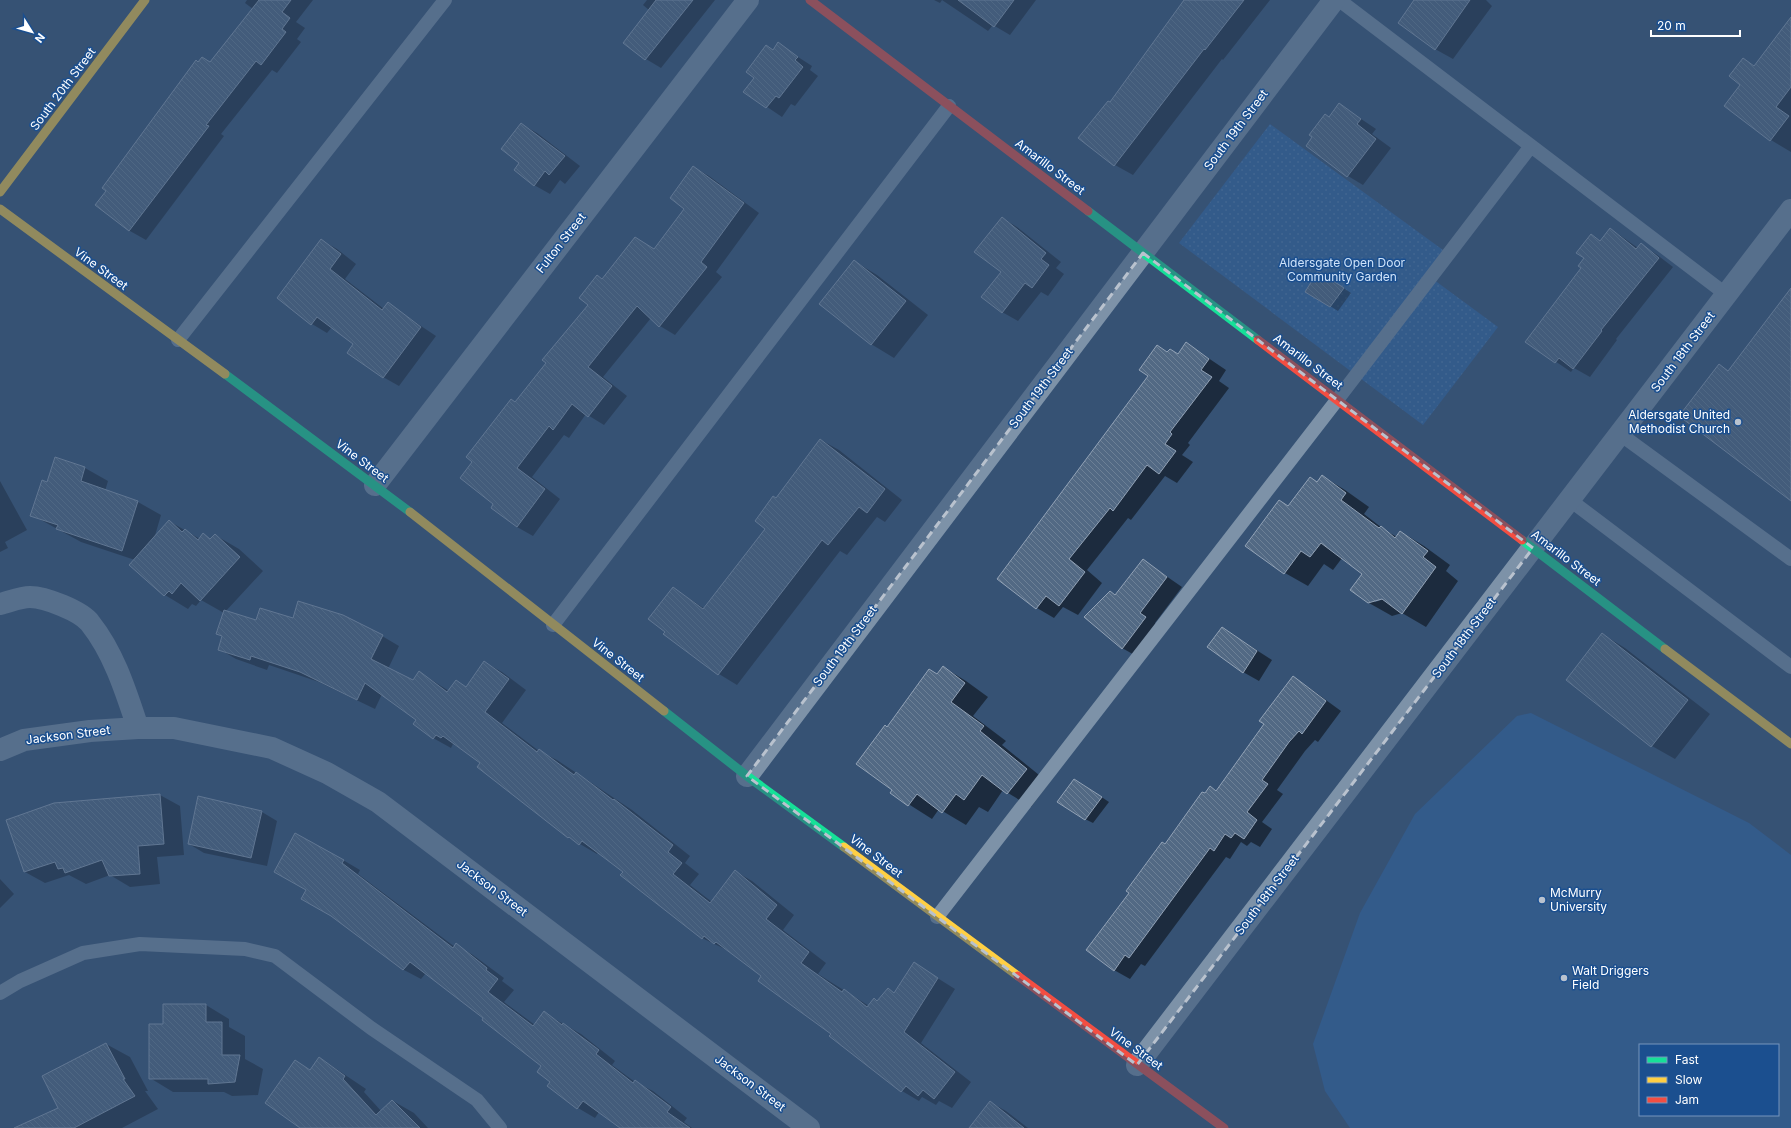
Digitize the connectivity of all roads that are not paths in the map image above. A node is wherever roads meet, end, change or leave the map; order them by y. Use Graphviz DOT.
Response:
graph roads {
  1 [pos="145,0"];
  2 [pos="445,0"];
  3 [pos="748,0"];
  4 [pos="810,0"];
  5 [pos="1334,0"];
  6 [pos="1339,0"];
  7 [pos="949,106"];
  8 [pos="1531,146"];
  9 [pos="0,192"];
  10 [pos="0,209"];
  11 [pos="1791,210"];
  12 [pos="1143,252"];
  13 [pos="1727,295"];
  14 [pos="178,340"];
  15 [pos="1337,400"];
  16 [pos="1620,434"];
  17 [pos="375,485"];
  18 [pos="1570,500"];
  19 [pos="1533,548"];
  20 [pos="1791,560"];
  21 [pos="0,604"];
  22 [pos="553,625"];
  23 [pos="1791,667"];
  24 [pos="138,728"];
  25 [pos="1791,744"];
  26 [pos="0,750"];
  27 [pos="747,776"];
  28 [pos="937,917"];
  29 [pos="0,993"];
  30 [pos="1137,1065"];
  31 [pos="500,1128"];
  32 [pos="809,1128"];
  33 [pos="1224,1128"];
  1 -- 9 [label="street, South 20th Street"];
  2 -- 14 [label="lane"];
  3 -- 17 [label="street, Fulton Street"];
  4 -- 7 [label="street, Amarillo Street"];
  5 -- 12 [label="street, South 19th Street"];
  6 -- 8 [label="lane"];
  7 -- 12 [label="street, Amarillo Street"];
  7 -- 22 [label="lane"];
  8 -- 13 [label="lane"];
  8 -- 15 [label="lane"];
  10 -- 14 [label="street, Vine Street"];
  11 -- 13 [label="street, South 18th Street"];
  12 -- 15 [label="street, Amarillo Street"];
  12 -- 27 [label="street, South 19th Street"];
  13 -- 16 [label="street, South 18th Street"];
  14 -- 17 [label="street, Vine Street"];
  15 -- 19 [label="street, Amarillo Street"];
  15 -- 28 [label="lane"];
  16 -- 18 [label="street, South 18th Street"];
  16 -- 20 [label="lane"];
  17 -- 22 [label="street, Vine Street"];
  18 -- 19 [label="street, South 18th Street"];
  18 -- 23 [label="lane"];
  19 -- 25 [label="street, Amarillo Street"];
  19 -- 30 [label="street, South 18th Street"];
  21 -- 24 [label="street"];
  22 -- 27 [label="street, Vine Street"];
  24 -- 26 [label="street, Jackson Street"];
  24 -- 32 [label="street, Jackson Street"];
  27 -- 28 [label="street, Vine Street"];
  28 -- 30 [label="street, Vine Street"];
  29 -- 31 [label="lane"];
  30 -- 33 [label="street, Vine Street"];
}
